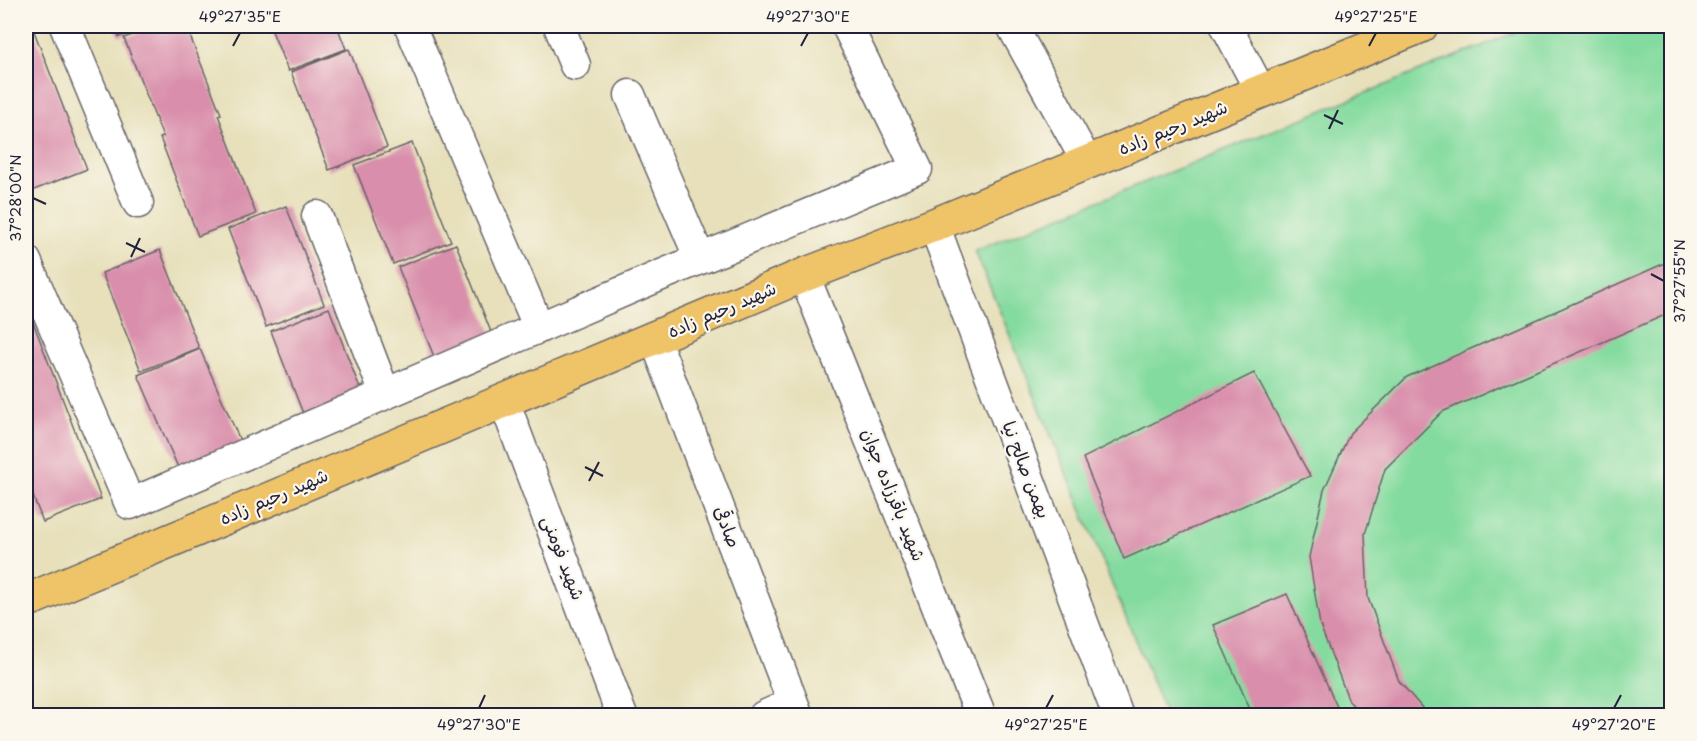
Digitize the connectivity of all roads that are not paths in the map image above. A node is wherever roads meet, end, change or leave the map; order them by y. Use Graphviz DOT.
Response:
graph roads {
  1 [pos="64,26"];
  2 [pos="410,26"];
  3 [pos="559,26"];
  4 [pos="847,26"];
  5 [pos="1012,26"];
  6 [pos="1226,26"];
  7 [pos="1421,26"];
  8 [pos="575,65"];
  9 [pos="1261,92"];
  10 [pos="630,95"];
  11 [pos="1087,162"];
  12 [pos="138,203"];
  13 [pos="317,216"];
  14 [pos="934,225"];
  15 [pos="700,259"];
  16 [pos="26,261"];
  17 [pos="804,275"];
  18 [pos="538,328"];
  19 [pos="656,339"];
  20 [pos="385,394"];
  21 [pos="504,401"];
  22 [pos="26,601"];
  23 [pos="796,710"];
  24 [pos="622,716"];
  25 [pos="764,716"];
  26 [pos="981,716"];
  27 [pos="1118,716"];
  1 -- 12 [label="street"];
  2 -- 18 [label="street"];
  3 -- 8 [label="street"];
  4 -- 15 [label="street"];
  5 -- 11 [label="street"];
  6 -- 9 [label="street"];
  7 -- 9 [label="main road, شهید رحیم زاده"];
  9 -- 11 [label="main road, شهید رحیم زاده"];
  10 -- 15 [label="street"];
  11 -- 14 [label="main road, شهید رحیم زاده"];
  13 -- 20 [label="street"];
  14 -- 17 [label="main road, شهید رحیم زاده"];
  14 -- 27 [label="street, بهمن صالح نیا"];
  15 -- 18 [label="street"];
  16 -- 20 [label="street"];
  17 -- 19 [label="main road, شهید رحیم زاده"];
  17 -- 26 [label="street, شهید باقرزاده جوان"];
  18 -- 20 [label="street"];
  19 -- 21 [label="main road, شهید رحیم زاده"];
  19 -- 23 [label="street, صادقی"];
  21 -- 22 [label="main road, شهید رحیم زاده"];
  21 -- 24 [label="street, شهید فومنی"];
  23 -- 25 [label="street"];
}
